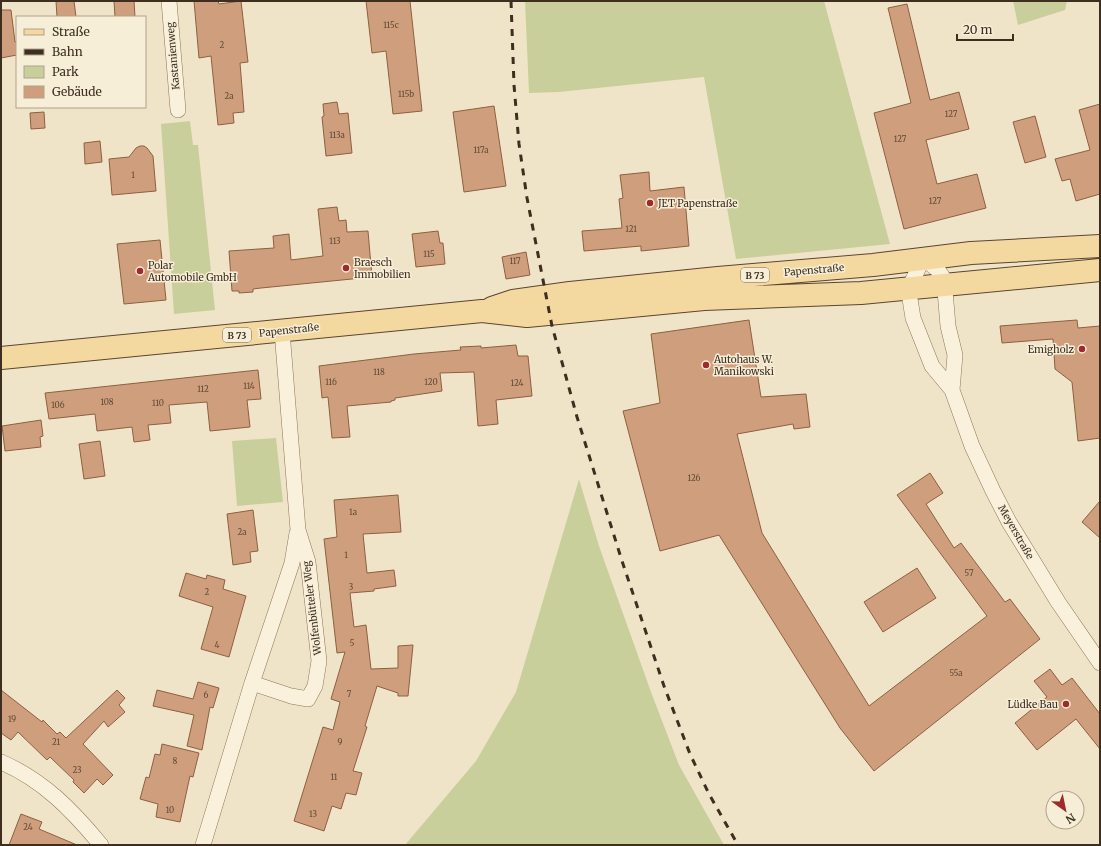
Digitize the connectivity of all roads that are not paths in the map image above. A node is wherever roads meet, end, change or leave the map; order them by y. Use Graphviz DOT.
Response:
graph roads {
  1 [pos="169,1"];
  2 [pos="178,110"];
  3 [pos="1100,246"];
  4 [pos="924,259"];
  5 [pos="1100,270"];
  6 [pos="946,285"];
  7 [pos="910,288"];
  8 [pos="482,312"];
  9 [pos="282,331"];
  10 [pos="1,358"];
  11 [pos="952,390"];
  12 [pos="298,530"];
  13 [pos="1100,663"];
  14 [pos="252,683"];
  15 [pos="1,762"];
  16 [pos="101,845"];
  17 [pos="203,845"];
  1 -- 2 [label="street, Kastanienweg"];
  3 -- 4 [label="main road, Papenstraße / B 73"];
  4 -- 6 [label="street, Meyerstraße"];
  4 -- 7 [label="street, Meyerstraße"];
  4 -- 8 [label="main road, Papenstraße / B 73"];
  5 -- 6 [label="main road, Papenstraße / B 73"];
  6 -- 7 [label="main road, Papenstraße / B 73"];
  6 -- 11 [label="street, Meyerstraße"];
  7 -- 8 [label="main road, Papenstraße / B 73"];
  7 -- 11 [label="street, Meyerstraße"];
  8 -- 9 [label="main road, Papenstraße / B 73"];
  9 -- 10 [label="main road, Papenstraße / B 73"];
  9 -- 12 [label="street, Wolfenbütteler Weg"];
  11 -- 13 [label="street, Meyerstraße"];
  12 -- 14 [label="street, Wolfenbütteler Weg"];
  12 -- 14 [label="street, Wolfenbütteler Weg"];
  14 -- 17 [label="street, Wolfenbütteler Weg"];
  15 -- 16 [label="street"];
}
